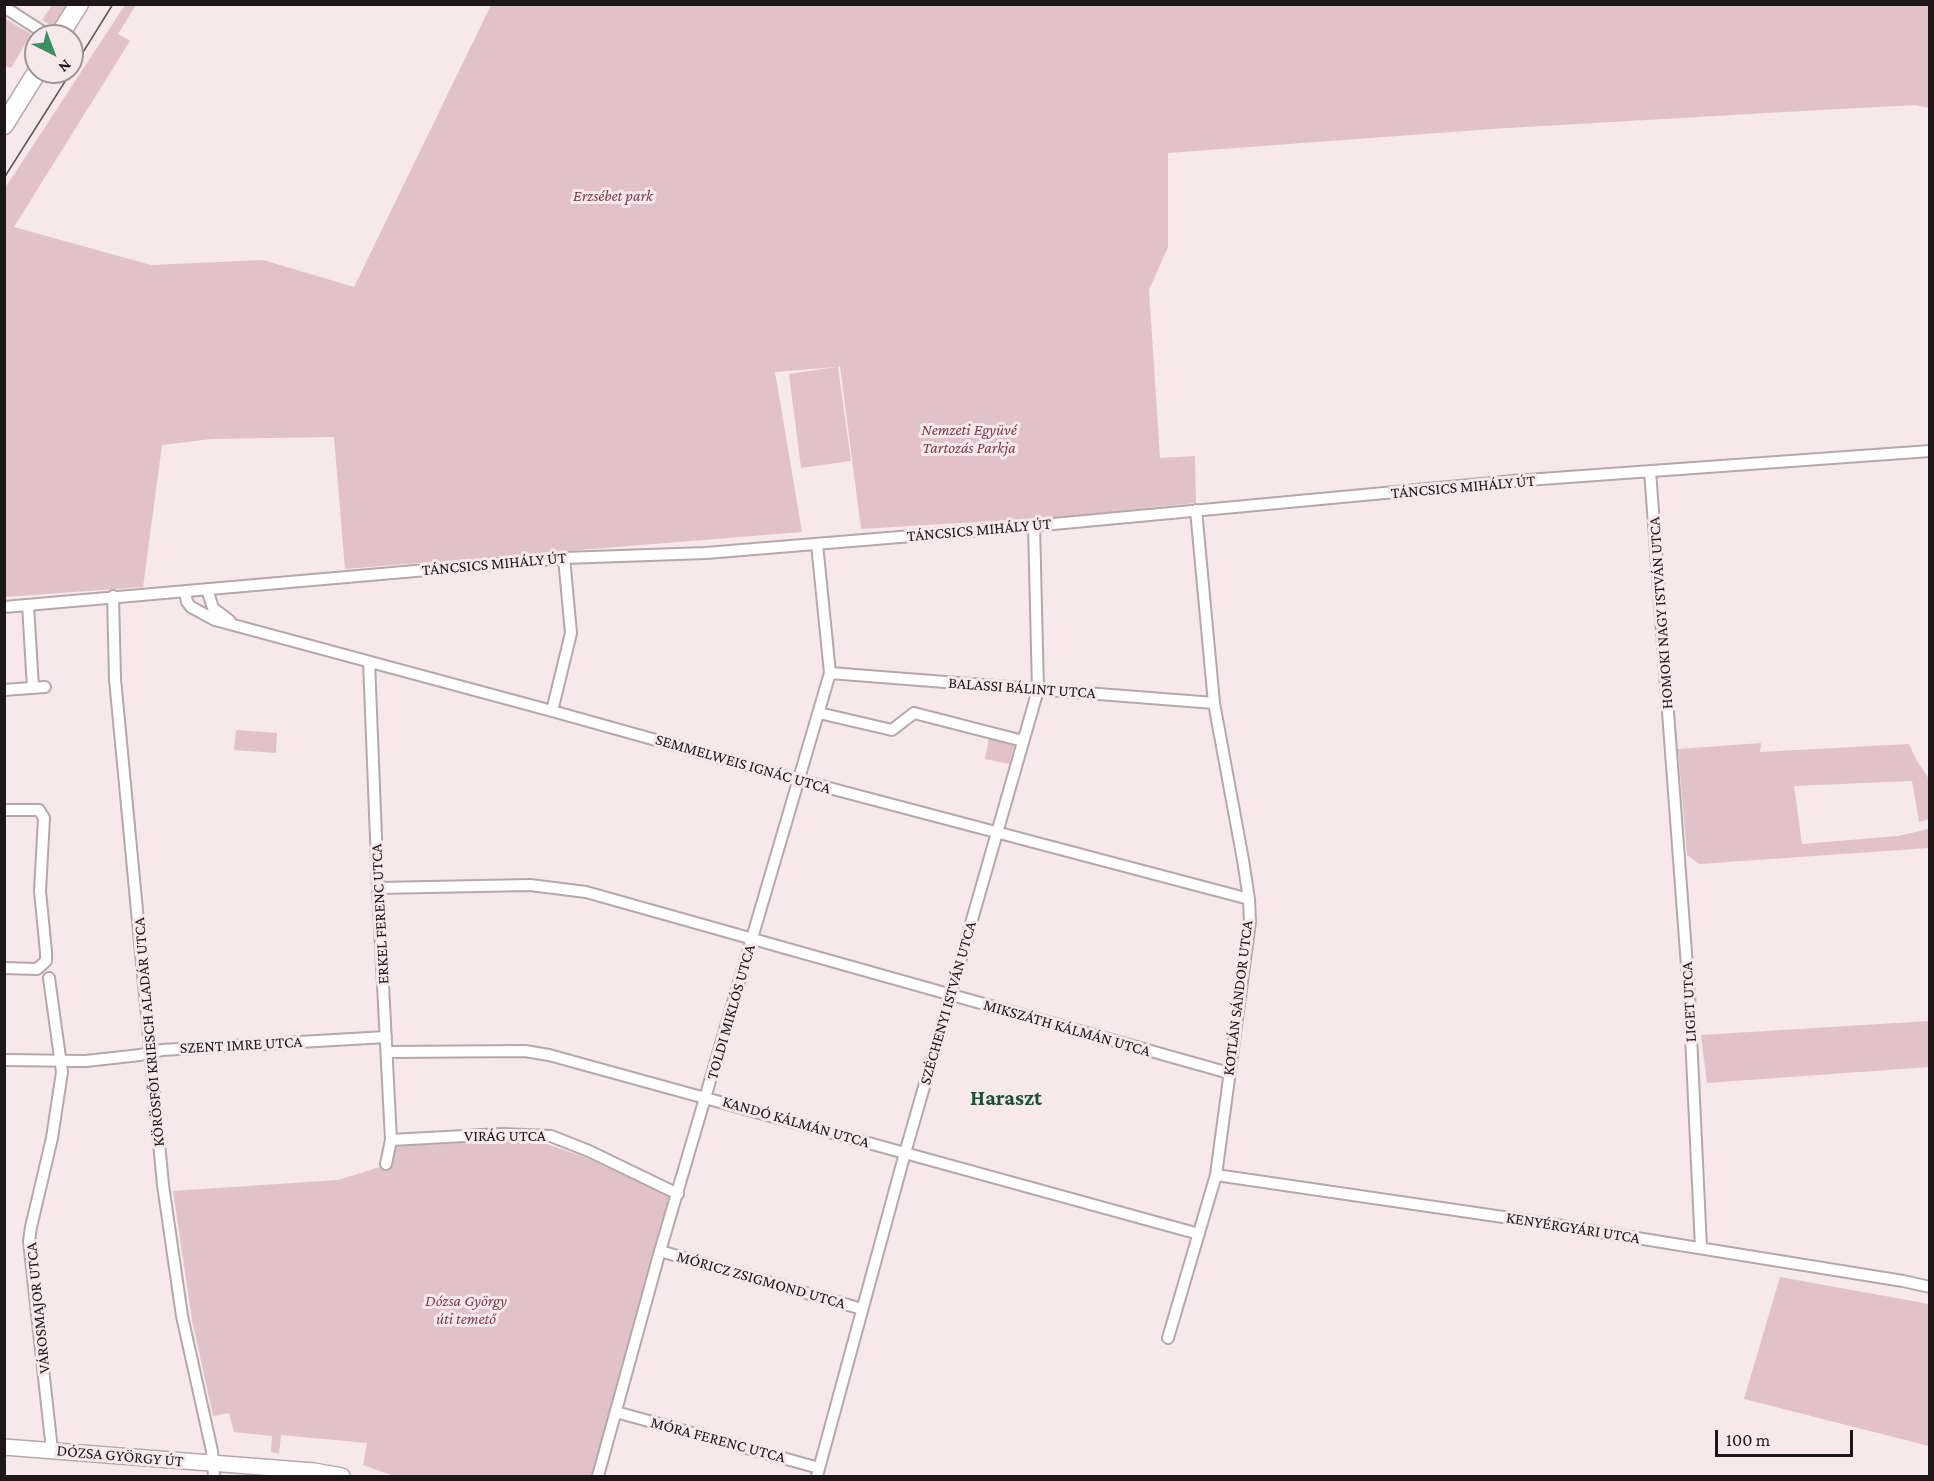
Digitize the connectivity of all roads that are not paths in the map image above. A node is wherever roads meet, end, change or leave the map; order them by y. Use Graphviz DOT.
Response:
graph roads {
  1 [pos="79,4"];
  2 [pos="4,8"];
  3 [pos="30,24"];
  4 [pos="66,24"];
  5 [pos="30,84"];
  6 [pos="4,125"];
  7 [pos="1929,452"];
  8 [pos="1650,471"];
  9 [pos="1196,510"];
  10 [pos="1034,525"];
  11 [pos="818,544"];
  12 [pos="564,558"];
  13 [pos="207,589"];
  14 [pos="184,591"];
  15 [pos="113,596"];
  16 [pos="28,605"];
  17 [pos="4,607"];
  18 [pos="238,626"];
  19 [pos="369,663"];
  20 [pos="830,673"];
  21 [pos="45,687"];
  22 [pos="33,688"];
  23 [pos="4,690"];
  24 [pos="1038,690"];
  25 [pos="1214,703"];
  26 [pos="552,711"];
  27 [pos="819,713"];
  28 [pos="1023,741"];
  29 [pos="1671,756"];
  30 [pos="799,780"];
  31 [pos="4,810"];
  32 [pos="996,832"];
  33 [pos="378,888"];
  34 [pos="1249,899"];
  35 [pos="751,939"];
  36 [pos="4,968"];
  37 [pos="49,978"];
  38 [pos="950,996"];
  39 [pos="386,1037"];
  40 [pos="152,1052"];
  41 [pos="387,1052"];
  42 [pos="4,1060"];
  43 [pos="61,1061"];
  44 [pos="1228,1073"];
  45 [pos="707,1097"];
  46 [pos="392,1140"];
  47 [pos="905,1153"];
  48 [pos="386,1164"];
  49 [pos="1216,1175"];
  50 [pos="678,1194"];
  51 [pos="1199,1234"];
  52 [pos="1701,1248"];
  53 [pos="660,1251"];
  54 [pos="1929,1287"];
  55 [pos="862,1309"];
  56 [pos="1168,1338"];
  57 [pos="616,1412"];
  58 [pos="4,1447"];
  59 [pos="51,1450"];
  60 [pos="213,1470"];
  61 [pos="818,1472"];
  62 [pos="342,1476"];
  63 [pos="598,1476"];
  1 -- 4 [label="main road"];
  2 -- 3 [label="street"];
  5 -- 6 [label="main road"];
  7 -- 8 [label="street, TÁNCSICS MIHÁLY ÚT"];
  8 -- 9 [label="street, TÁNCSICS MIHÁLY ÚT"];
  8 -- 29 [label="street, HOMOKI NAGY ISTVÁN UTCA"];
  9 -- 10 [label="street, TÁNCSICS MIHÁLY ÚT"];
  9 -- 25 [label="street, KOTLÁN SÁNDOR UTCA"];
  10 -- 11 [label="street, TÁNCSICS MIHÁLY ÚT"];
  10 -- 24 [label="street, SZÉCHENYI ISTVÁN UTCA"];
  11 -- 12 [label="street, TÁNCSICS MIHÁLY ÚT"];
  11 -- 20 [label="street, TOLDI MIKLÓS UTCA"];
  12 -- 13 [label="street, TÁNCSICS MIHÁLY ÚT"];
  12 -- 26 [label="street"];
  13 -- 14 [label="street, TÁNCSICS MIHÁLY ÚT"];
  13 -- 18 [label="street, SEMMELWEIS IGNÁC UTCA"];
  14 -- 15 [label="street, TÁNCSICS MIHÁLY ÚT"];
  14 -- 18 [label="street, SEMMELWEIS IGNÁC UTCA"];
  15 -- 16 [label="street, TÁNCSICS MIHÁLY ÚT"];
  15 -- 40 [label="street, KÖRÖSFŐI KRIESCH ALADÁR UTCA"];
  16 -- 17 [label="street, TÁNCSICS MIHÁLY ÚT"];
  16 -- 22 [label="street"];
  18 -- 19 [label="street, SEMMELWEIS IGNÁC UTCA"];
  19 -- 26 [label="street, SEMMELWEIS IGNÁC UTCA"];
  19 -- 33 [label="street, ERKEL FERENC UTCA"];
  20 -- 24 [label="street, BALASSI BÁLINT UTCA"];
  20 -- 27 [label="street, TOLDI MIKLÓS UTCA"];
  21 -- 22 [label="street"];
  22 -- 23 [label="street"];
  24 -- 25 [label="street, BALASSI BÁLINT UTCA"];
  24 -- 28 [label="street, SZÉCHENYI ISTVÁN UTCA"];
  25 -- 34 [label="street, KOTLÁN SÁNDOR UTCA"];
  26 -- 30 [label="street, SEMMELWEIS IGNÁC UTCA"];
  27 -- 28 [label="street"];
  27 -- 30 [label="street, TOLDI MIKLÓS UTCA"];
  28 -- 32 [label="street, SZÉCHENYI ISTVÁN UTCA"];
  29 -- 52 [label="street, LIGET UTCA"];
  30 -- 32 [label="street, SEMMELWEIS IGNÁC UTCA"];
  30 -- 35 [label="street, TOLDI MIKLÓS UTCA"];
  31 -- 36 [label="street"];
  32 -- 34 [label="street, SEMMELWEIS IGNÁC UTCA"];
  32 -- 38 [label="street, SZÉCHENYI ISTVÁN UTCA"];
  33 -- 35 [label="street, MIKSZÁTH KÁLMÁN UTCA"];
  33 -- 39 [label="street, ERKEL FERENC UTCA"];
  34 -- 44 [label="street, KOTLÁN SÁNDOR UTCA"];
  35 -- 38 [label="street, MIKSZÁTH KÁLMÁN UTCA"];
  35 -- 45 [label="street, TOLDI MIKLÓS UTCA"];
  37 -- 43 [label="street"];
  38 -- 44 [label="street, MIKSZÁTH KÁLMÁN UTCA"];
  38 -- 47 [label="street, SZÉCHENYI ISTVÁN UTCA"];
  39 -- 40 [label="street, SZENT IMRE UTCA"];
  39 -- 41 [label="street, ERKEL FERENC UTCA"];
  40 -- 43 [label="street, SZENT IMRE UTCA"];
  40 -- 60 [label="street, KÖRÖSFŐI KRIESCH ALADÁR UTCA"];
  41 -- 45 [label="street, KANDÓ KÁLMÁN UTCA"];
  41 -- 46 [label="street, ERKEL FERENC UTCA"];
  42 -- 43 [label="street, SZENT IMRE UTCA"];
  43 -- 59 [label="street, VÁROSMAJOR UTCA"];
  44 -- 49 [label="street, KOTLÁN SÁNDOR UTCA"];
  45 -- 47 [label="street, KANDÓ KÁLMÁN UTCA"];
  45 -- 50 [label="street, TOLDI MIKLÓS UTCA"];
  46 -- 48 [label="street, ERKEL FERENC UTCA"];
  46 -- 50 [label="street, VIRÁG UTCA"];
  47 -- 51 [label="street, KANDÓ KÁLMÁN UTCA"];
  47 -- 55 [label="street, SZÉCHENYI ISTVÁN UTCA"];
  49 -- 51 [label="street, KOTLÁN SÁNDOR UTCA"];
  49 -- 52 [label="street, KENYÉRGYÁRI UTCA"];
  50 -- 53 [label="street, TOLDI MIKLÓS UTCA"];
  51 -- 56 [label="street, KOTLÁN SÁNDOR UTCA"];
  52 -- 54 [label="street, KENYÉRGYÁRI UTCA"];
  53 -- 55 [label="street, MÓRICZ ZSIGMOND UTCA"];
  53 -- 57 [label="street, TOLDI MIKLÓS UTCA"];
  55 -- 61 [label="street, SZÉCHENYI ISTVÁN UTCA"];
  57 -- 61 [label="street, MÓRA FERENC UTCA"];
  57 -- 63 [label="street, TOLDI MIKLÓS UTCA"];
  58 -- 59 [label="main road, DÓZSA GYÖRGY ÚT"];
  59 -- 60 [label="main road, DÓZSA GYÖRGY ÚT"];
  60 -- 62 [label="main road, DÓZSA GYÖRGY ÚT"];
}
